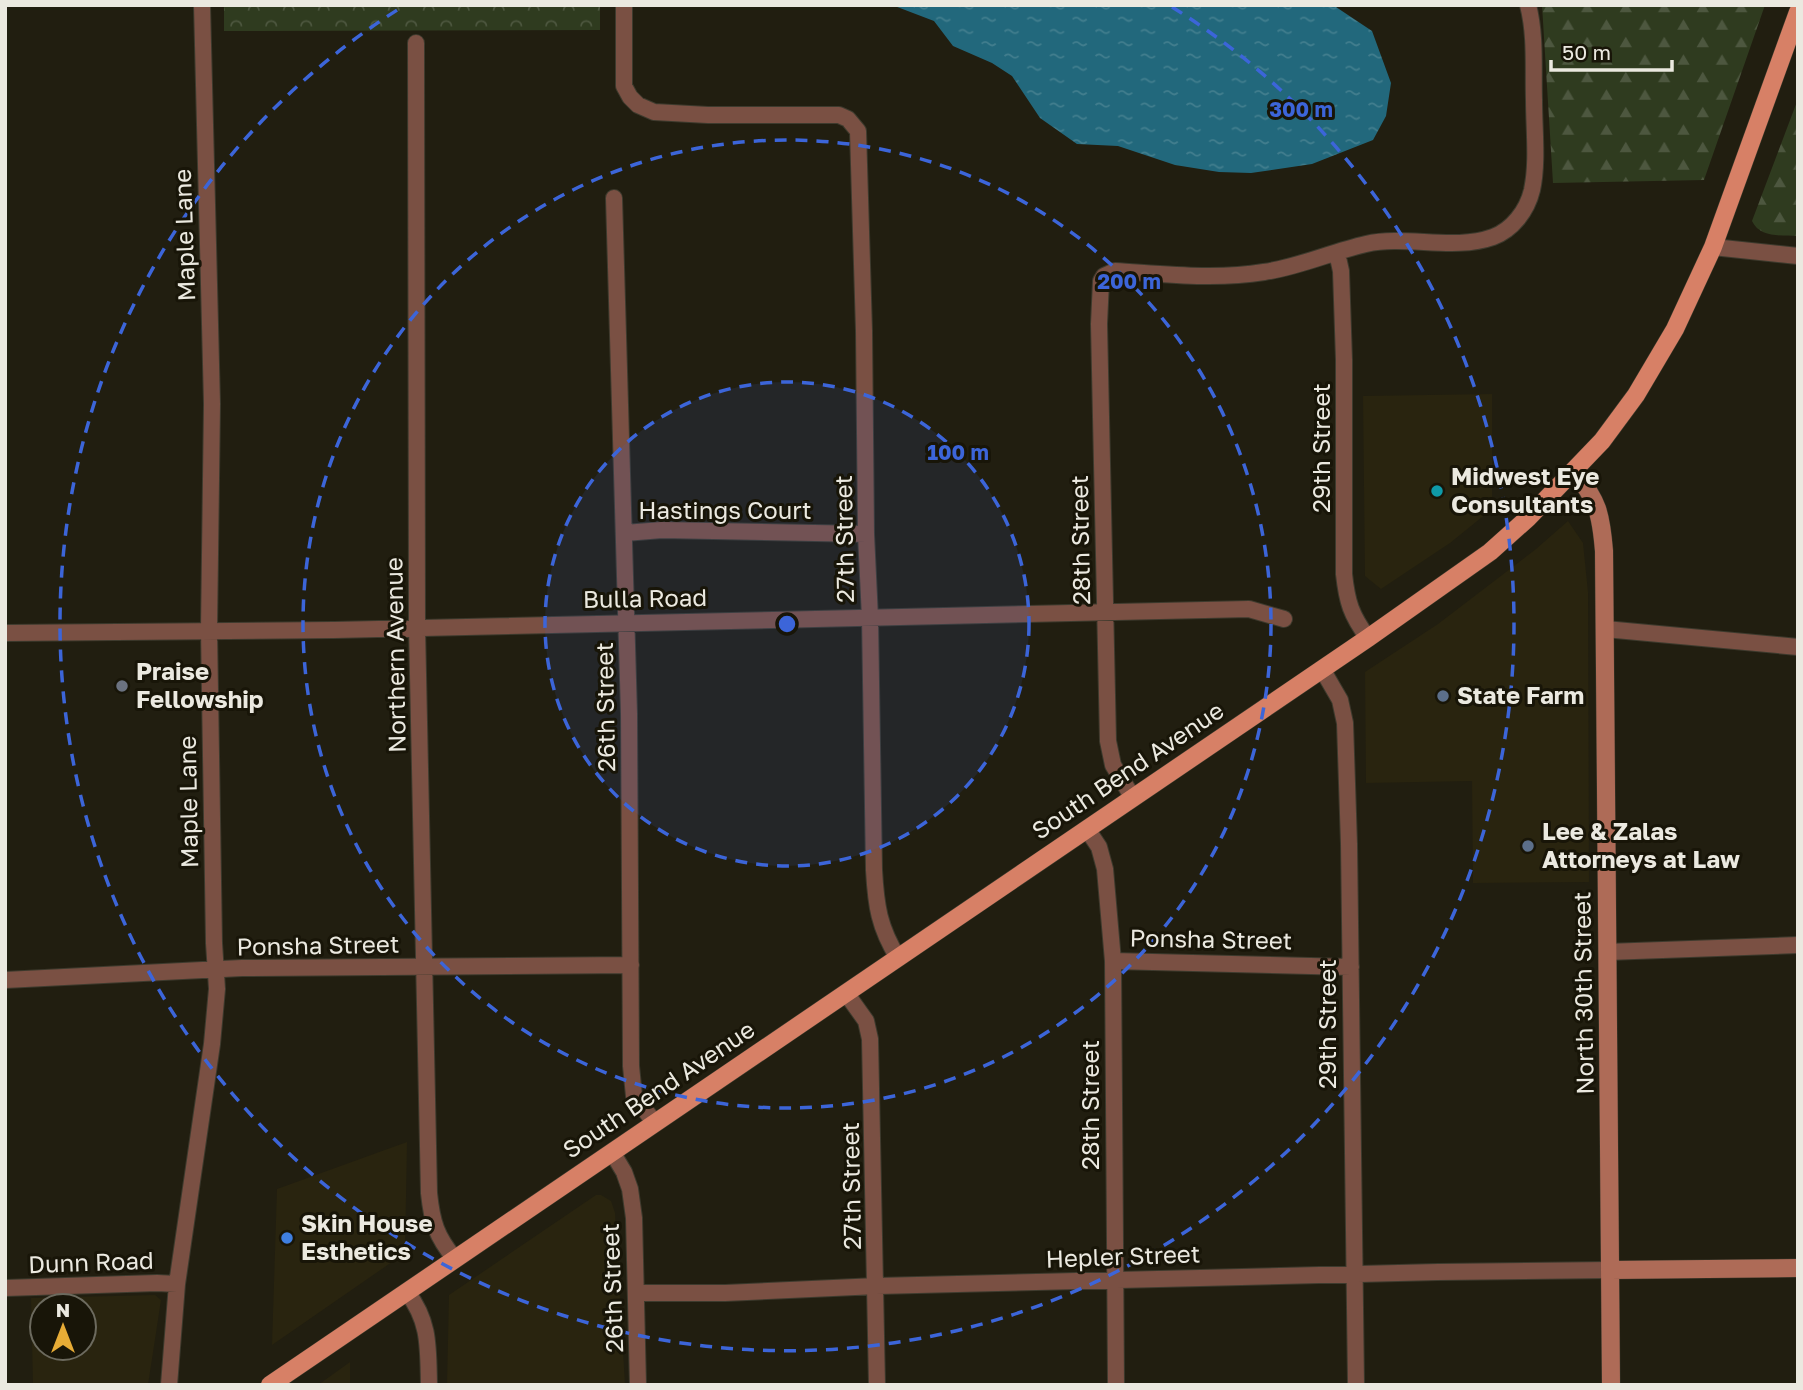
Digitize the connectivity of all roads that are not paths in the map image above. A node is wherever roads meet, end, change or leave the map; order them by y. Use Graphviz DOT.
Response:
graph roads {
  1 [pos="202,5"];
  2 [pos="624,5"];
  3 [pos="1528,5"];
  4 [pos="1797,14"];
  5 [pos="416,43"];
  6 [pos="614,198"];
  7 [pos="1713,247"];
  8 [pos="1337,253"];
  9 [pos="1798,256"];
  10 [pos="1574,471"];
  11 [pos="625,533"];
  12 [pos="866,534"];
  13 [pos="1106,611"];
  14 [pos="870,618"];
  15 [pos="1284,619"];
  16 [pos="627,622"];
  17 [pos="417,627"];
  18 [pos="1605,629"];
  19 [pos="209,630"];
  20 [pos="5,633"];
  21 [pos="1368,638"];
  22 [pos="1798,647"];
  23 [pos="1322,669"];
  24 [pos="1133,798"];
  25 [pos="1087,829"];
  26 [pos="1798,945"];
  27 [pos="1607,952"];
  28 [pos="898,958"];
  29 [pos="1113,961"];
  30 [pos="631,965"];
  31 [pos="425,967"];
  32 [pos="1351,967"];
  33 [pos="215,971"];
  34 [pos="5,980"];
  35 [pos="846,993"];
  36 [pos="654,1123"];
  37 [pos="612,1152"];
  38 [pos="455,1259"];
  39 [pos="1798,1268"];
  40 [pos="1610,1270"];
  41 [pos="1355,1275"];
  42 [pos="1115,1280"];
  43 [pos="177,1284"];
  44 [pos="877,1286"];
  45 [pos="5,1288"];
  46 [pos="407,1292"];
  47 [pos="637,1293"];
  48 [pos="169,1385"];
  49 [pos="270,1385"];
  50 [pos="429,1385"];
  51 [pos="638,1385"];
  52 [pos="877,1385"];
  53 [pos="1116,1385"];
  54 [pos="1356,1385"];
  55 [pos="1611,1385"];
  1 -- 19 [label="street, Maple Lane"];
  2 -- 12 [label="street, 27th Street"];
  3 -- 8 [label="street"];
  4 -- 7 [label="main road, South Bend Avenue"];
  5 -- 17 [label="street, Northern Avenue"];
  6 -- 11 [label="street, 26th Street"];
  7 -- 9 [label="street"];
  7 -- 10 [label="main road, South Bend Avenue"];
  8 -- 13 [label="street, 28th Street"];
  8 -- 21 [label="street, 29th Street"];
  10 -- 18 [label="street, North 30th Street"];
  10 -- 21 [label="main road, South Bend Avenue"];
  11 -- 12 [label="street, Hastings Court"];
  11 -- 16 [label="street, 26th Street"];
  12 -- 14 [label="street, 27th Street"];
  13 -- 14 [label="street, Bulla Road"];
  13 -- 15 [label="street, Bulla Road"];
  13 -- 24 [label="street, 28th Street"];
  14 -- 16 [label="street, Bulla Road"];
  14 -- 28 [label="street, 27th Street"];
  16 -- 17 [label="street, Bulla Road"];
  16 -- 30 [label="street, 26th Street"];
  17 -- 19 [label="street, Bulla Road"];
  17 -- 31 [label="street, Northern Avenue"];
  18 -- 22 [label="street"];
  18 -- 27 [label="street, North 30th Street"];
  19 -- 20 [label="street, Bulla Road"];
  19 -- 33 [label="street, Maple Lane"];
  21 -- 23 [label="main road, South Bend Avenue"];
  23 -- 24 [label="main road, South Bend Avenue"];
  23 -- 32 [label="street, 29th Street"];
  24 -- 25 [label="main road, South Bend Avenue"];
  25 -- 28 [label="main road, South Bend Avenue"];
  25 -- 29 [label="street, 28th Street"];
  26 -- 27 [label="street"];
  27 -- 40 [label="street, North 30th Street"];
  28 -- 35 [label="main road, South Bend Avenue"];
  29 -- 32 [label="street, Ponsha Street"];
  29 -- 42 [label="street, 28th Street"];
  30 -- 31 [label="street, Ponsha Street"];
  30 -- 36 [label="street, 26th Street"];
  31 -- 33 [label="street, Ponsha Street"];
  31 -- 38 [label="street, Northern Avenue"];
  32 -- 41 [label="street, 29th Street"];
  33 -- 34 [label="street, Ponsha Street"];
  33 -- 43 [label="street, Maple Lane"];
  35 -- 36 [label="main road, South Bend Avenue"];
  35 -- 44 [label="street, 27th Street"];
  36 -- 37 [label="main road, South Bend Avenue"];
  37 -- 38 [label="main road, South Bend Avenue"];
  37 -- 47 [label="street, 26th Street"];
  38 -- 46 [label="main road, South Bend Avenue"];
  39 -- 40 [label="street"];
  40 -- 41 [label="street, Hepler Street"];
  40 -- 55 [label="street, North 30th Street"];
  41 -- 42 [label="street, Hepler Street"];
  41 -- 54 [label="street, 29th Street"];
  42 -- 44 [label="street, Hepler Street"];
  42 -- 53 [label="street, 28th Street"];
  43 -- 45 [label="street, Dunn Road"];
  43 -- 48 [label="street, Maple Lane"];
  44 -- 47 [label="street, Hepler Street"];
  44 -- 52 [label="street, 27th Street"];
  46 -- 49 [label="main road, South Bend Avenue"];
  46 -- 50 [label="street"];
  47 -- 51 [label="street, 26th Street"];
}
